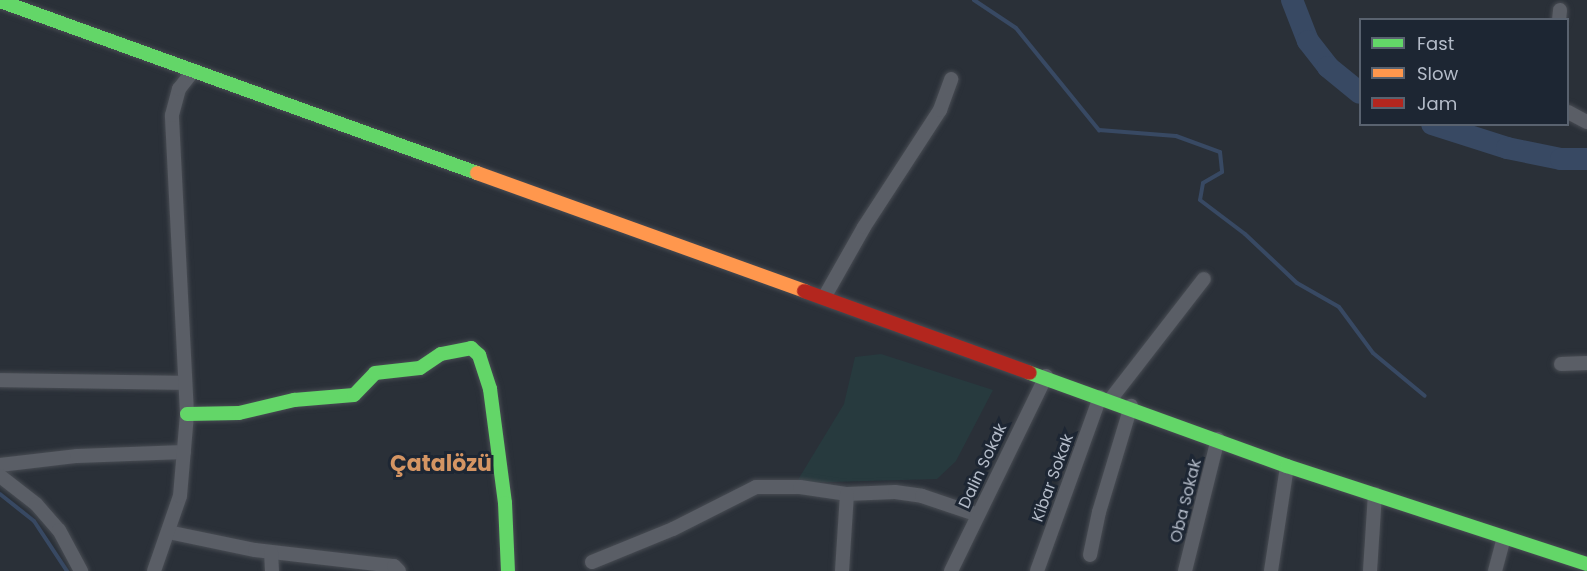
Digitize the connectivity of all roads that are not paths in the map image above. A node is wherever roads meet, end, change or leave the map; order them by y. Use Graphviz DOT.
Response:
graph roads {
  1 [pos="0,1"];
  2 [pos="193,71"];
  3 [pos="951,79"];
  4 [pos="1569,113"];
  5 [pos="1587,122"];
  6 [pos="1204,279"];
  7 [pos="825,296"];
  8 [pos="1587,363"];
  9 [pos="1561,364"];
  10 [pos="1046,376"];
  11 [pos="0,380"];
  12 [pos="184,383"];
  13 [pos="1105,398"];
  14 [pos="1131,406"];
  15 [pos="187,414"];
  16 [pos="1218,439"];
  17 [pos="184,452"];
  18 [pos="0,465"];
  19 [pos="1287,466"];
  20 [pos="0,476"];
  21 [pos="847,494"];
  22 [pos="1375,494"];
  23 [pos="978,515"];
  24 [pos="168,532"];
  25 [pos="1504,537"];
  26 [pos="271,552"];
  27 [pos="1090,555"];
  28 [pos="592,562"];
  29 [pos="1587,565"];
  30 [pos="81,571"];
  31 [pos="154,571"];
  32 [pos="272,571"];
  33 [pos="399,571"];
  34 [pos="508,571"];
  35 [pos="842,571"];
  36 [pos="951,571"];
  37 [pos="1036,571"];
  38 [pos="1185,571"];
  39 [pos="1271,571"];
  40 [pos="1370,571"];
  41 [pos="1495,571"];
  1 -- 2 [label="main road"];
  2 -- 7 [label="main road"];
  2 -- 12 [label="street"];
  3 -- 7 [label="street"];
  4 -- 5 [label="street"];
  6 -- 13 [label="street, Kibar Sokak"];
  7 -- 10 [label="main road"];
  8 -- 9 [label="street"];
  10 -- 13 [label="main road"];
  10 -- 23 [label="street, Dalin Sokak"];
  11 -- 12 [label="street"];
  12 -- 15 [label="street"];
  13 -- 14 [label="main road"];
  13 -- 37 [label="street, Kibar Sokak"];
  14 -- 16 [label="main road"];
  14 -- 27 [label="street"];
  15 -- 17 [label="street"];
  15 -- 34 [label="main road"];
  16 -- 19 [label="main road"];
  16 -- 38 [label="street, Oba Sokak"];
  17 -- 18 [label="street"];
  17 -- 24 [label="street"];
  19 -- 22 [label="main road"];
  19 -- 39 [label="street"];
  20 -- 30 [label="street"];
  21 -- 23 [label="street"];
  21 -- 28 [label="street"];
  21 -- 35 [label="street"];
  22 -- 25 [label="main road"];
  22 -- 40 [label="street"];
  23 -- 36 [label="street, Dalin Sokak"];
  24 -- 26 [label="street"];
  24 -- 31 [label="street"];
  25 -- 29 [label="main road"];
  25 -- 41 [label="street"];
  26 -- 32 [label="street"];
  26 -- 33 [label="street"];
}
